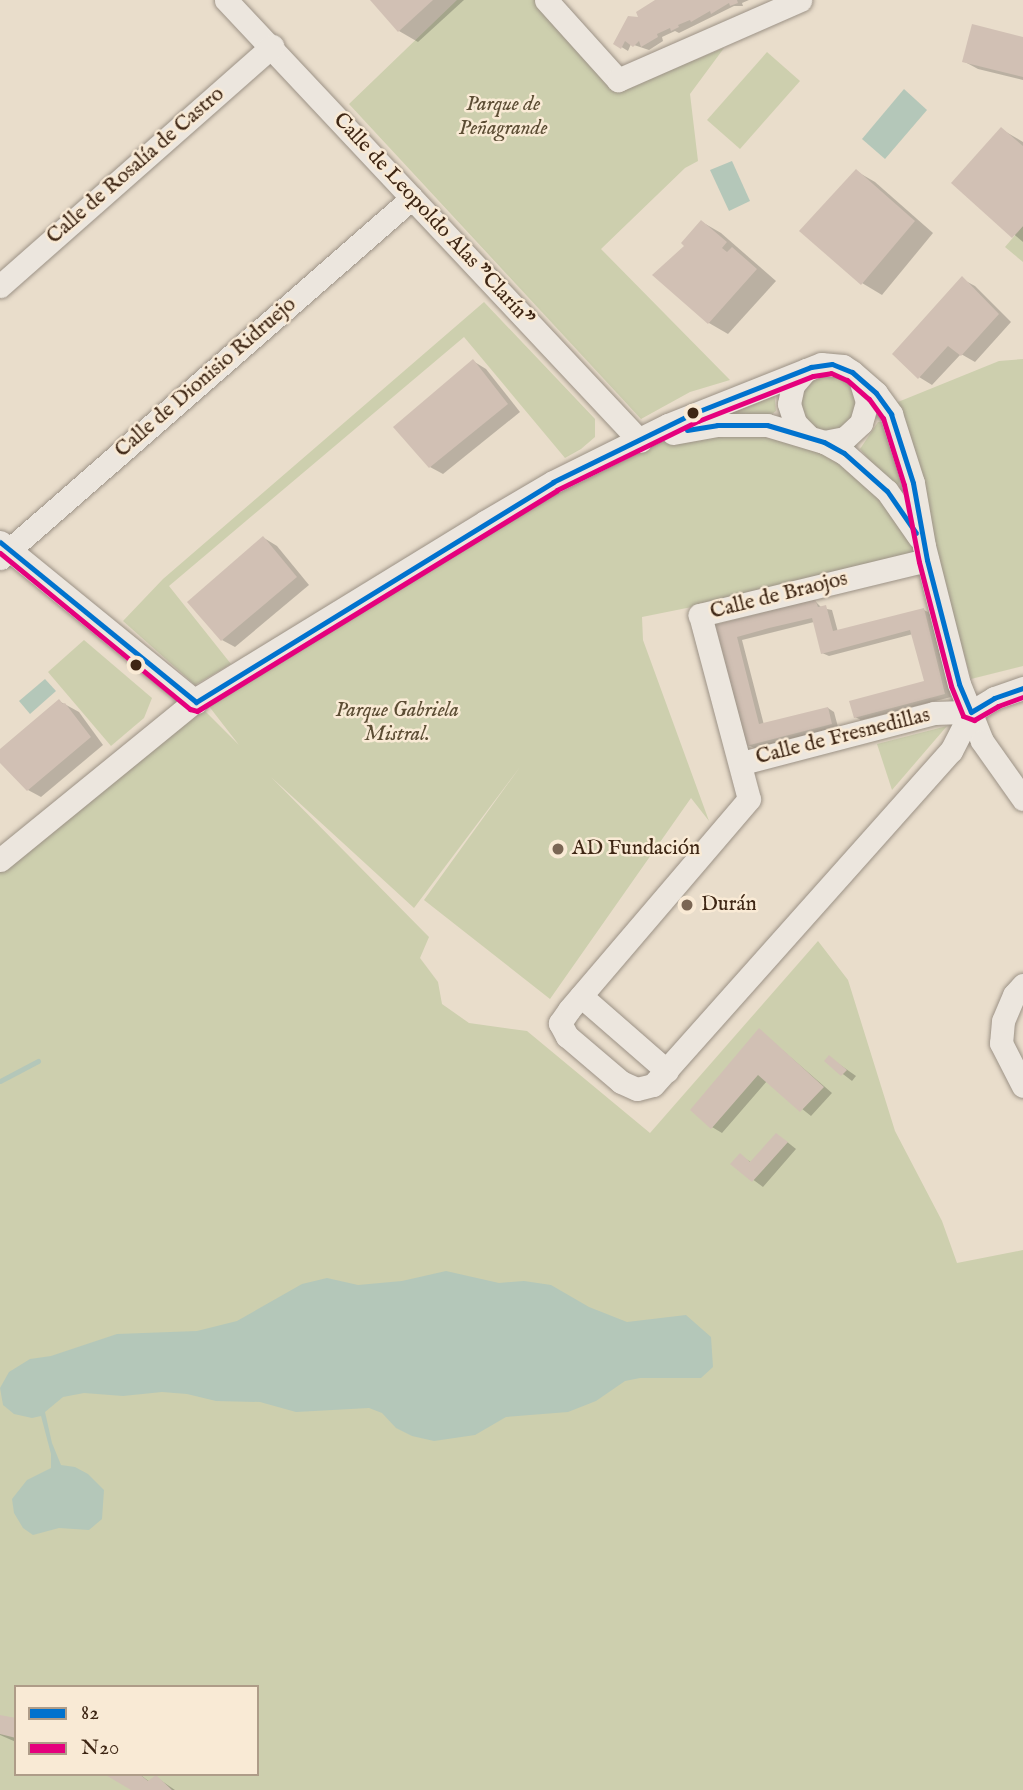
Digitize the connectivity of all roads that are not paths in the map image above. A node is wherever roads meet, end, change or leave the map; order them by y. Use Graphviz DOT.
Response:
graph roads {
  1 [pos="226,0"];
  2 [pos="547,0"];
  3 [pos="800,0"];
  4 [pos="272,46"];
  5 [pos="412,198"];
  6 [pos="0,286"];
  7 [pos="806,370"];
  8 [pos="861,382"];
  9 [pos="643,439"];
  10 [pos="817,439"];
  11 [pos="3,550"];
  12 [pos="926,553"];
  13 [pos="1023,688"];
  14 [pos="196,702"];
  15 [pos="971,712"];
  16 [pos="742,763"];
  17 [pos="1023,799"];
  18 [pos="0,860"];
  19 [pos="1023,985"];
  20 [pos="581,996"];
  21 [pos="667,1071"];
  22 [pos="1023,1086"];
  1 -- 4 [label="street, Calle de Leopoldo Alas \"Clarín\""];
  2 -- 3 [label="street"];
  4 -- 5 [label="street, Calle de Leopoldo Alas \"Clarín\""];
  4 -- 6 [label="street, Calle de Rosalía de Castro"];
  5 -- 9 [label="street, Calle de Leopoldo Alas \"Clarín\""];
  5 -- 11 [label="street, Calle de Dionisio Ridruejo"];
  7 -- 8 [label="street"];
  7 -- 9 [label="street"];
  7 -- 10 [label="street"];
  8 -- 10 [label="street"];
  8 -- 12 [label="street"];
  9 -- 10 [label="street"];
  9 -- 14 [label="street"];
  10 -- 12 [label="street"];
  11 -- 14 [label="street"];
  12 -- 15 [label="street"];
  12 -- 16 [label="street, Calle de Braojos"];
  13 -- 15 [label="street, Calle de Fresnedillas"];
  14 -- 18 [label="street"];
  15 -- 16 [label="street, Calle de Fresnedillas"];
  15 -- 17 [label="street"];
  15 -- 21 [label="street, Calle de Braojos"];
  16 -- 20 [label="street, Calle de Braojos"];
  19 -- 22 [label="street"];
  20 -- 21 [label="street"];
  20 -- 21 [label="street, Calle de Braojos"];
}
